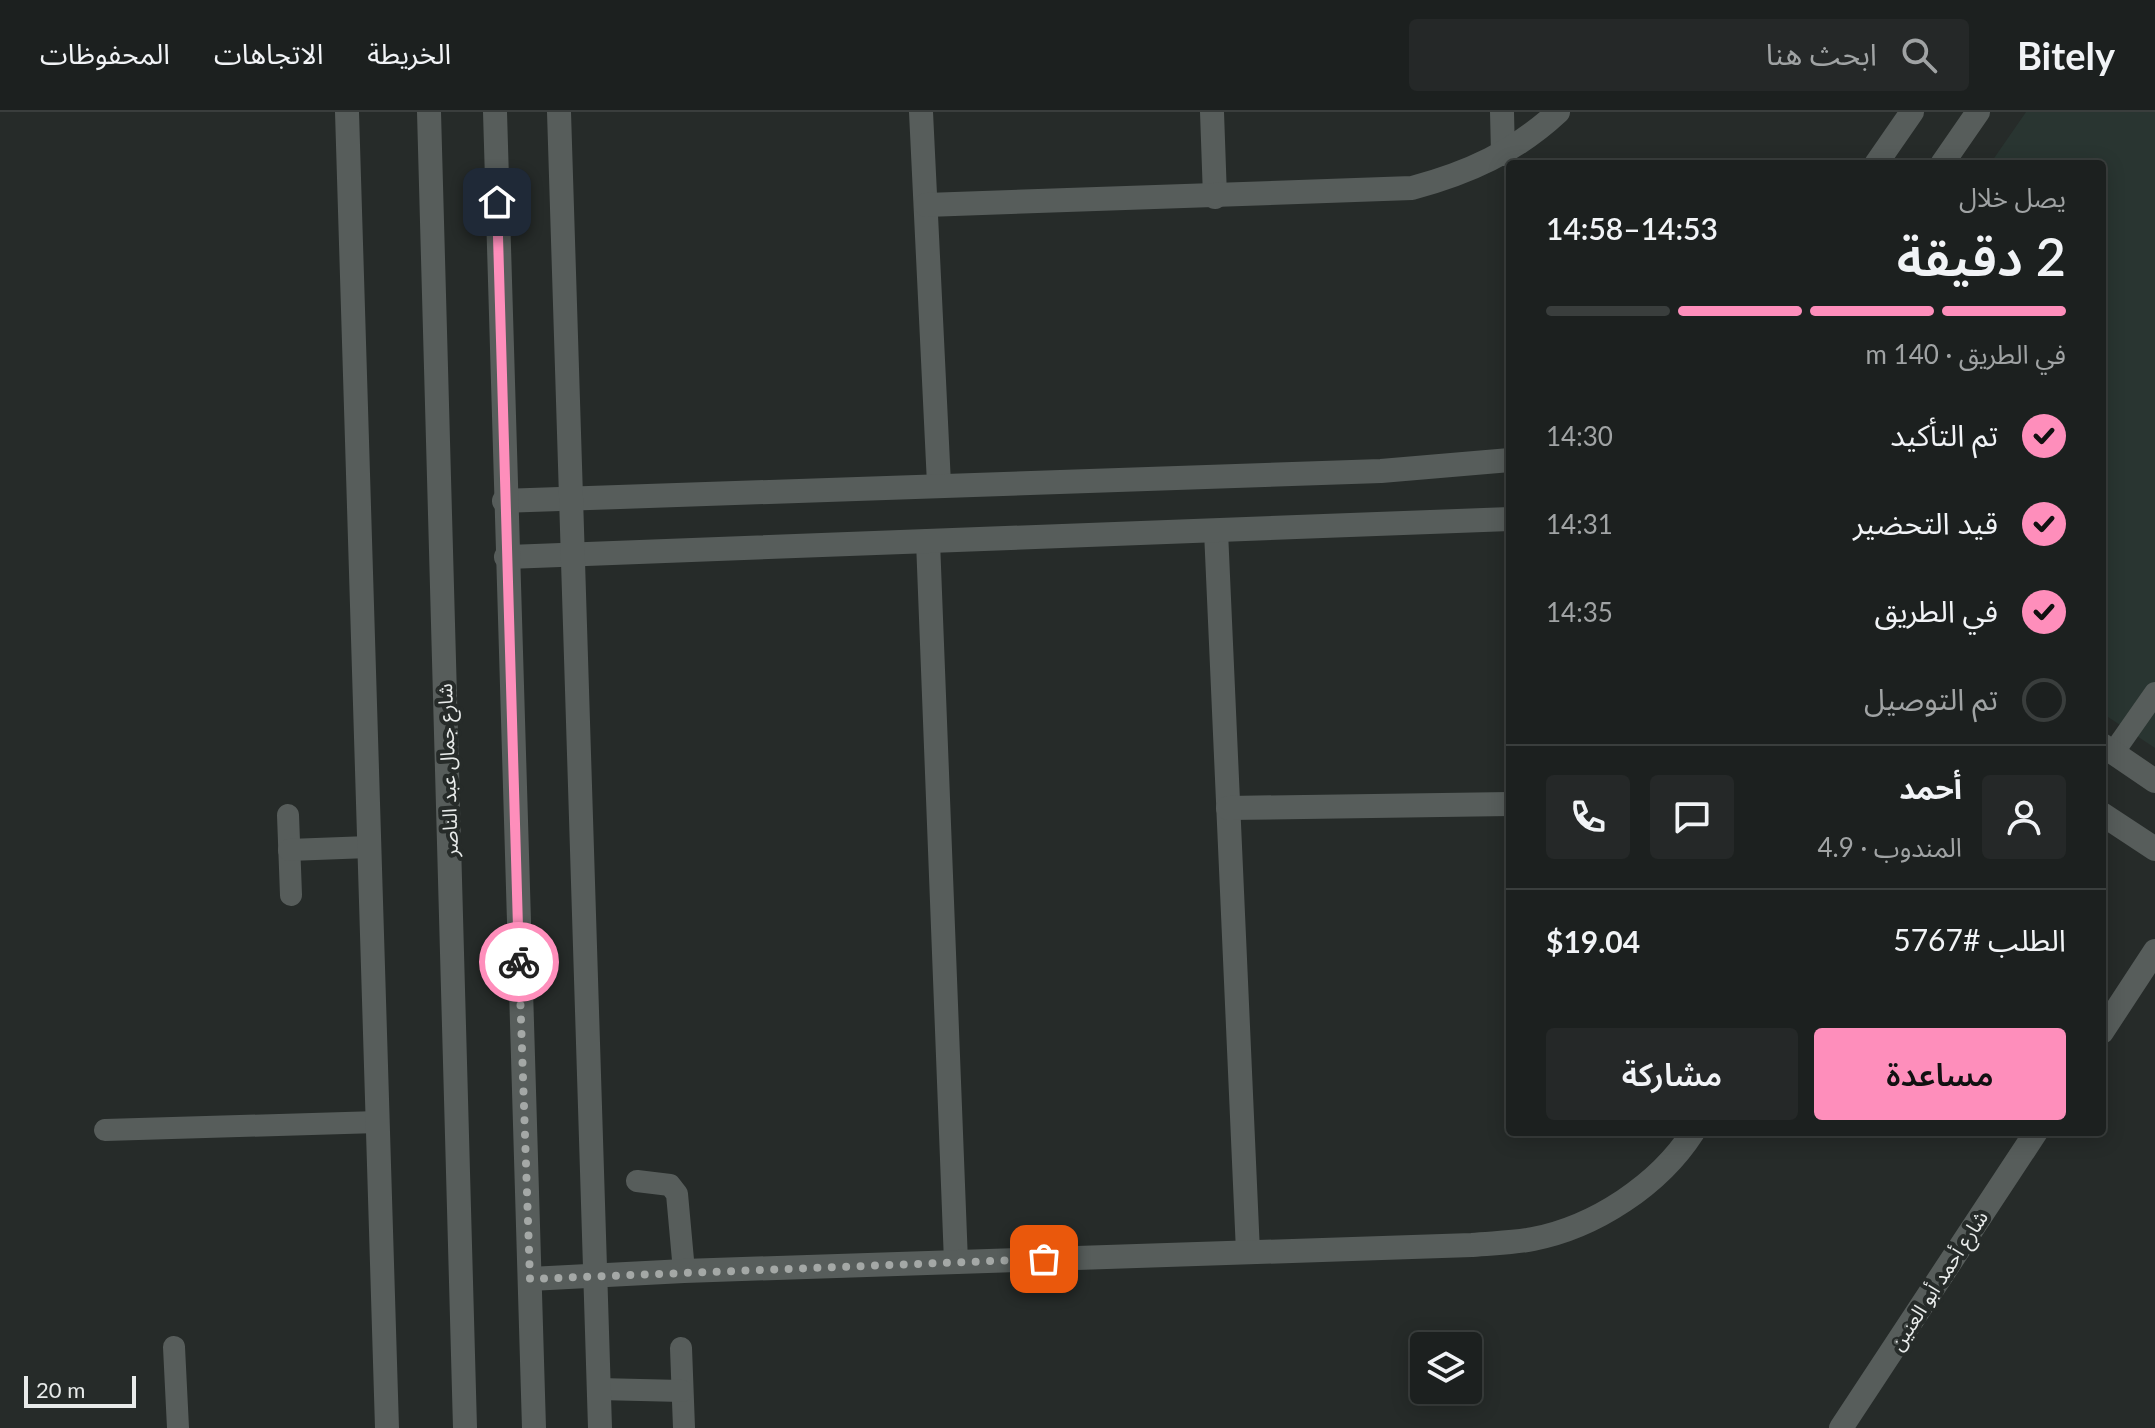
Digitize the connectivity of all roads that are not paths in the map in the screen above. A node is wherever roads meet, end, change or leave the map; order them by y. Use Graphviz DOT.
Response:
graph roads {
  1 [pos="347,112"];
  2 [pos="429,112"];
  3 [pos="495,112"];
  4 [pos="559,112"];
  5 [pos="921,112"];
  6 [pos="1212,112"];
  7 [pos="1502,112"];
  8 [pos="1558,112"];
  9 [pos="1912,112"];
  10 [pos="1978,112"];
  11 [pos="1503,154"];
  12 [pos="1879,160"];
  13 [pos="1945,160"];
  14 [pos="1215,197"];
  15 [pos="926,205"];
  16 [pos="1506,460"];
  17 [pos="939,484"];
  18 [pos="571,498"];
  19 [pos="504,501"];
  20 [pos="1506,519"];
  21 [pos="1216,531"];
  22 [pos="928,541"];
  23 [pos="573,554"];
  24 [pos="506,557"];
  25 [pos="2155,693"];
  26 [pos="2108,749"];
  27 [pos="2155,781"];
  28 [pos="1506,804"];
  29 [pos="1228,808"];
  30 [pos="288,815"];
  31 [pos="2106,817"];
  32 [pos="369,847"];
  33 [pos="2155,849"];
  34 [pos="289,850"];
  35 [pos="291,895"];
  36 [pos="2155,951"];
  37 [pos="2106,1026"];
  38 [pos="378,1122"];
  39 [pos="105,1130"];
  40 [pos="1689,1136"];
  41 [pos="2033,1136"];
  42 [pos="637,1181"];
  43 [pos="1248,1252"];
  44 [pos="956,1262"];
  45 [pos="684,1271"];
  46 [pos="595,1276"];
  47 [pos="530,1279"];
  48 [pos="174,1347"];
  49 [pos="681,1348"];
  50 [pos="599,1389"];
  51 [pos="682,1391"];
  52 [pos="178,1428"];
  53 [pos="387,1428"];
  54 [pos="465,1428"];
  55 [pos="534,1428"];
  56 [pos="600,1428"];
  57 [pos="684,1428"];
  58 [pos="1841,1428"];
  1 -- 32 [label="street"];
  2 -- 54 [label="street, شارع جمال عبد الناصر"];
  3 -- 19 [label="street"];
  4 -- 18 [label="street"];
  5 -- 15 [label="street"];
  6 -- 14 [label="street"];
  7 -- 11 [label="street"];
  8 -- 11 [label="street"];
  9 -- 12 [label="street"];
  10 -- 13 [label="street"];
  11 -- 14 [label="street"];
  14 -- 15 [label="street"];
  15 -- 17 [label="street"];
  16 -- 17 [label="street"];
  17 -- 18 [label="street"];
  18 -- 19 [label="street"];
  18 -- 23 [label="street"];
  19 -- 24 [label="street"];
  20 -- 21 [label="street"];
  21 -- 22 [label="street"];
  21 -- 29 [label="street"];
  22 -- 23 [label="street"];
  22 -- 44 [label="street"];
  23 -- 24 [label="street"];
  23 -- 46 [label="street"];
  24 -- 47 [label="street"];
  25 -- 26 [label="lane"];
  26 -- 27 [label="street"];
  28 -- 29 [label="street"];
  29 -- 43 [label="street"];
  30 -- 34 [label="lane"];
  31 -- 33 [label="street"];
  32 -- 34 [label="lane"];
  32 -- 38 [label="street"];
  34 -- 35 [label="lane"];
  36 -- 37 [label="street"];
  38 -- 39 [label="lane"];
  38 -- 53 [label="street"];
  40 -- 43 [label="street"];
  41 -- 58 [label="street, شارع أحمد أبو العنين"];
  42 -- 45 [label="lane"];
  43 -- 44 [label="street"];
  44 -- 45 [label="street"];
  45 -- 46 [label="street"];
  46 -- 47 [label="street"];
  46 -- 50 [label="street"];
  47 -- 55 [label="street"];
  48 -- 52 [label="lane"];
  49 -- 51 [label="lane"];
  50 -- 51 [label="lane"];
  50 -- 56 [label="street"];
  51 -- 57 [label="lane"];
}
